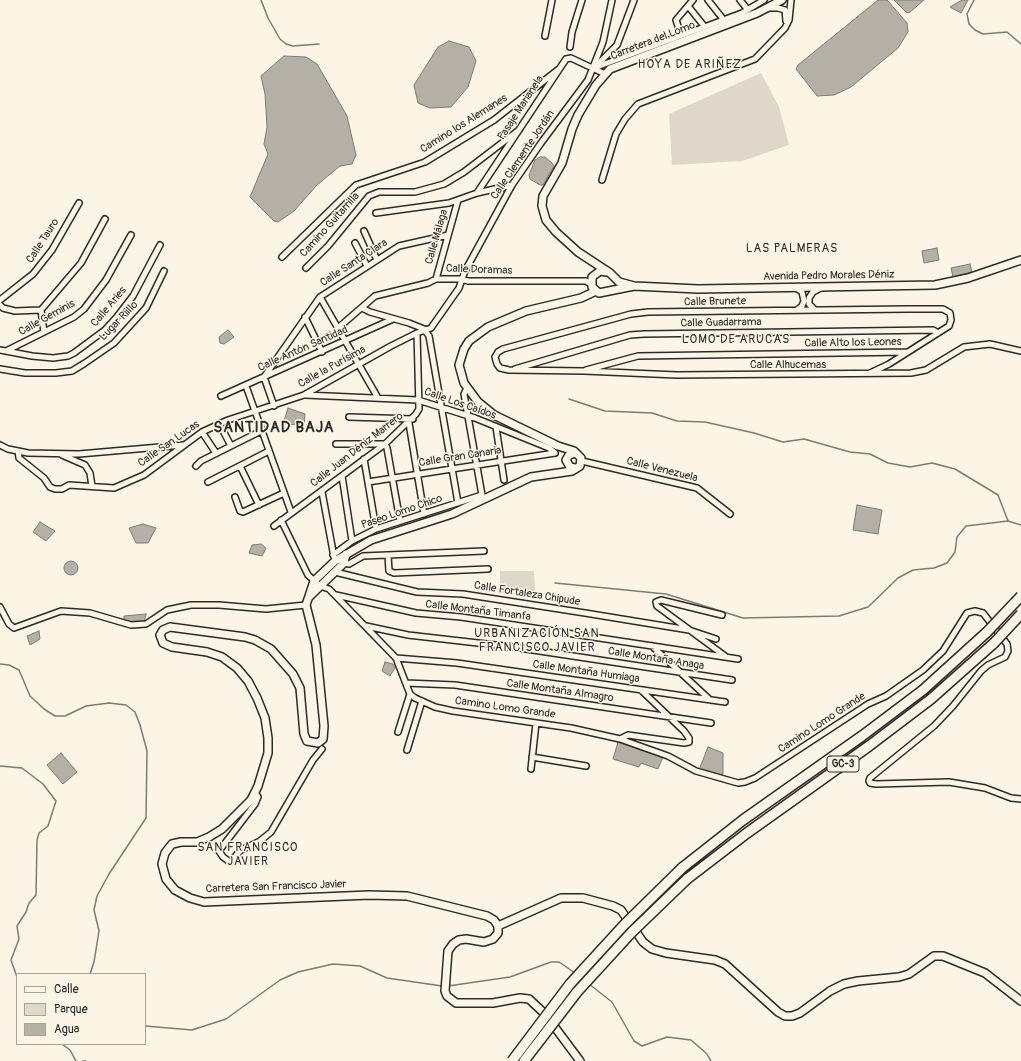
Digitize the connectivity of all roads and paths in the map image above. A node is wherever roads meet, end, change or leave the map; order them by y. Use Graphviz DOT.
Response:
graph roads {
  1 [pos="552,0"];
  2 [pos="582,0"];
  3 [pos="612,0"];
  4 [pos="634,0"];
  5 [pos="693,0"];
  6 [pos="708,0"];
  7 [pos="740,0"];
  8 [pos="763,0"];
  9 [pos="782,0"];
  10 [pos="791,0"];
  11 [pos="688,6"];
  12 [pos="769,8"];
  13 [pos="748,10"];
  14 [pos="723,19"];
  15 [pos="704,26"];
  16 [pos="785,28"];
  17 [pos="681,35"];
  18 [pos="545,36"];
  19 [pos="570,47"];
  20 [pos="594,68"];
  21 [pos="558,69"];
  22 [pos="605,74"];
  23 [pos="588,80"];
  24 [pos="596,85"];
  25 [pos="583,87"];
  26 [pos="590,92"];
  27 [pos="519,130"];
  28 [pos="602,180"];
  29 [pos="512,185"];
  30 [pos="477,193"];
  31 [pos="458,200"];
  32 [pos="79,203"];
  33 [pos="376,214"];
  34 [pos="105,219"];
  35 [pos="364,231"];
  36 [pos="131,235"];
  37 [pos="448,235"];
  38 [pos="355,243"];
  39 [pos="160,245"];
  40 [pos="282,257"];
  41 [pos="377,260"];
  42 [pos="589,260"];
  43 [pos="1021,260"];
  44 [pos="367,266"];
  45 [pos="306,268"];
  46 [pos="164,271"];
  47 [pos="608,273"];
  48 [pos="436,279"];
  49 [pos="461,279"];
  50 [pos="592,283"];
  51 [pos="634,286"];
  52 [pos="822,287"];
  53 [pos="796,288"];
  54 [pos="611,289"];
  55 [pos="320,297"];
  56 [pos="0,300"];
  57 [pos="0,305"];
  58 [pos="362,308"];
  59 [pos="41,310"];
  60 [pos="796,310"];
  61 [pos="815,310"];
  62 [pos="305,317"];
  63 [pos="393,319"];
  64 [pos="338,328"];
  65 [pos="424,330"];
  66 [pos="44,332"];
  67 [pos="416,333"];
  68 [pos="938,333"];
  69 [pos="346,340"];
  70 [pos="24,343"];
  71 [pos="3,351"];
  72 [pos="1021,351"];
  73 [pos="322,352"];
  74 [pos="908,352"];
  75 [pos="28,356"];
  76 [pos="547,359"];
  77 [pos="359,364"];
  78 [pos="497,364"];
  79 [pos="0,369"];
  80 [pos="509,370"];
  81 [pos="548,371"];
  82 [pos="584,371"];
  83 [pos="870,373"];
  84 [pos="264,377"];
  85 [pos="246,386"];
  86 [pos="467,388"];
  87 [pos="304,395"];
  88 [pos="220,396"];
  89 [pos="378,398"];
  90 [pos="418,400"];
  91 [pos="274,406"];
  92 [pos="442,407"];
  93 [pos="255,412"];
  94 [pos="469,416"];
  95 [pos="349,417"];
  96 [pos="411,421"];
  97 [pos="219,423"];
  98 [pos="496,427"];
  99 [pos="261,431"];
  100 [pos="202,432"];
  101 [pos="336,444"];
  102 [pos="385,444"];
  103 [pos="0,445"];
  104 [pos="183,445"];
  105 [pos="231,446"];
  106 [pos="557,449"];
  107 [pos="18,451"];
  108 [pos="269,451"];
  109 [pos="216,453"];
  110 [pos="576,453"];
  111 [pos="60,454"];
  112 [pos="364,459"];
  113 [pos="501,461"];
  114 [pos="567,461"];
  115 [pos="582,461"];
  116 [pos="477,464"];
  117 [pos="196,466"];
  118 [pos="240,466"];
  119 [pos="575,468"];
  120 [pos="452,469"];
  121 [pos="554,472"];
  122 [pos="417,474"];
  123 [pos="342,476"];
  124 [pos="392,478"];
  125 [pos="504,480"];
  126 [pos="208,482"];
  127 [pos="368,482"];
  128 [pos="92,486"];
  129 [pos="322,492"];
  130 [pos="284,493"];
  131 [pos="235,498"];
  132 [pos="458,504"];
  133 [pos="259,505"];
  134 [pos="291,512"];
  135 [pos="424,514"];
  136 [pos="730,514"];
  137 [pos="281,520"];
  138 [pos="400,521"];
  139 [pos="274,526"];
  140 [pos="376,529"];
  141 [pos="352,541"];
  142 [pos="484,551"];
  143 [pos="346,554"];
  144 [pos="388,555"];
  145 [pos="334,558"];
  146 [pos="344,564"];
  147 [pos="488,569"];
  148 [pos="335,572"];
  149 [pos="314,581"];
  150 [pos="320,586"];
  151 [pos="334,595"];
  152 [pos="1021,596"];
  153 [pos="307,602"];
  154 [pos="0,607"];
  155 [pos="1021,614"];
  156 [pos="722,615"];
  157 [pos="365,625"];
  158 [pos="689,630"];
  159 [pos="716,639"];
  160 [pos="652,646"];
  161 [pos="726,657"];
  162 [pos="396,658"];
  163 [pos="738,659"];
  164 [pos="681,673"];
  165 [pos="732,680"];
  166 [pos="406,683"];
  167 [pos="640,690"];
  168 [pos="410,694"];
  169 [pos="710,700"];
  170 [pos="422,701"];
  171 [pos="726,702"];
  172 [pos="667,717"];
  173 [pos="536,723"];
  174 [pos="711,723"];
  175 [pos="398,732"];
  176 [pos="620,739"];
  177 [pos="322,749"];
  178 [pos="407,750"];
  179 [pos="532,757"];
  180 [pos="586,766"];
  181 [pos="531,769"];
  182 [pos="255,792"];
  183 [pos="1021,799"];
  184 [pos="498,926"];
  185 [pos="1021,1001"];
  186 [pos="512,1061"];
  187 [pos="524,1061"];
  188 [pos="580,1061"];
  1 -- 18 [label="street"];
  2 -- 19 [label="street"];
  3 -- 20 [label="street, Calle Clemente Jordán"];
  4 -- 20 [label="street"];
  5 -- 11 [label="street"];
  6 -- 14 [label="street"];
  7 -- 13 [label="street"];
  8 -- 13 [label="street"];
  9 -- 12 [label="main road, Carretera del Lomo"];
  10 -- 16 [label="street"];
  11 -- 15 [label="street"];
  11 -- 17 [label="street"];
  12 -- 16 [label="street"];
  12 -- 22 [label="main road, Carretera del Lomo"];
  13 -- 14 [label="street"];
  14 -- 15 [label="street"];
  15 -- 17 [label="street"];
  16 -- 28 [label="street"];
  17 -- 20 [label="street"];
  20 -- 21 [label="street, Pasaje Marianela"];
  20 -- 22 [label="street"];
  20 -- 23 [label="street, Calle Clemente Jordán"];
  21 -- 27 [label="street, Pasaje Marianela"];
  21 -- 40 [label="street, Camino los Alemanes"];
  22 -- 24 [label="main road, Carretera del Lomo"];
  23 -- 24 [label="street"];
  23 -- 25 [label="street, Calle Clemente Jordán"];
  24 -- 26 [label="main road, Carretera del Lomo"];
  25 -- 26 [label="street"];
  25 -- 29 [label="street, Calle Clemente Jordán"];
  26 -- 42 [label="main road, Carretera del Lomo"];
  27 -- 30 [label="street, Pasaje Marianela"];
  27 -- 45 [label="street, Camino Guitarrilla"];
  29 -- 30 [label="street"];
  29 -- 49 [label="street, Calle Clemente Jordán"];
  30 -- 31 [label="street"];
  31 -- 33 [label="street"];
  31 -- 37 [label="street, Calle Málaga"];
  32 -- 56 [label="street, Calle Tauro"];
  34 -- 59 [label="street"];
  35 -- 41 [label="street"];
  36 -- 66 [label="street, Calle Geminis"];
  37 -- 41 [label="street, Calle Santa Clara"];
  37 -- 48 [label="street, Calle Málaga"];
  38 -- 44 [label="street"];
  39 -- 75 [label="street, Calle Aries"];
  41 -- 44 [label="street, Calle Santa Clara"];
  42 -- 47 [label="main road, Carretera del Lomo"];
  42 -- 50 [label="main road"];
  43 -- 52 [label="main road, Avenida Pedro Morales Déniz"];
  44 -- 55 [label="street, Calle Santa Clara"];
  46 -- 79 [label="street, Lugar Riillo"];
  47 -- 50 [label="main road"];
  47 -- 51 [label="main road, Carretera del Lomo"];
  47 -- 54 [label="main road"];
  48 -- 49 [label="street, Calle Doramas"];
  48 -- 58 [label="street, Calle Doramas"];
  49 -- 50 [label="street, Calle Doramas"];
  49 -- 65 [label="street"];
  50 -- 54 [label="main road"];
  50 -- 86 [label="main road"];
  51 -- 53 [label="main road, Avenida Pedro Morales Déniz"];
  51 -- 54 [label="main road"];
  52 -- 53 [label="main road, Avenida Pedro Morales Déniz"];
  52 -- 61 [label="street"];
  53 -- 60 [label="street"];
  55 -- 62 [label="street, Calle Santa Clara"];
  55 -- 64 [label="street"];
  57 -- 59 [label="street"];
  58 -- 63 [label="street"];
  58 -- 64 [label="street, Calle Doramas"];
  59 -- 66 [label="street"];
  60 -- 61 [label="street, Calle Brunete"];
  60 -- 78 [label="street, Calle Brunete"];
  61 -- 68 [label="street, Calle Brunete"];
  62 -- 73 [label="street"];
  62 -- 84 [label="street, Calle Santa Clara"];
  63 -- 65 [label="street"];
  63 -- 69 [label="street, Calle Antón Santidad"];
  64 -- 69 [label="street"];
  65 -- 67 [label="street"];
  65 -- 92 [label="street"];
  66 -- 70 [label="street, Calle Geminis"];
  67 -- 77 [label="street, Calle la Purísima"];
  67 -- 90 [label="street, Calle Juan Déniz Marrero"];
  68 -- 74 [label="street"];
  68 -- 76 [label="street, Calle Guadarrama"];
  69 -- 73 [label="street, Calle Antón Santidad"];
  69 -- 77 [label="street"];
  70 -- 71 [label="street, Calle Geminis"];
  70 -- 75 [label="street"];
  71 -- 75 [label="street, Calle Aries"];
  72 -- 83 [label="street, Calle Alhucemas"];
  73 -- 84 [label="street, Calle Antón Santidad"];
  74 -- 82 [label="street, Calle Alto los Leones"];
  74 -- 83 [label="street"];
  76 -- 80 [label="street, Calle Guadarrama"];
  76 -- 81 [label="street"];
  77 -- 87 [label="street, Calle la Purísima"];
  77 -- 89 [label="street"];
  78 -- 80 [label="street, Calle Alhucemas"];
  80 -- 81 [label="street, Calle Alhucemas"];
  81 -- 82 [label="street, Calle Alhucemas"];
  82 -- 83 [label="street, Calle Alhucemas"];
  84 -- 85 [label="street, Calle Antón Santidad"];
  84 -- 91 [label="street"];
  85 -- 88 [label="street, Calle Antón Santidad"];
  85 -- 93 [label="street"];
  86 -- 94 [label="street"];
  86 -- 106 [label="main road"];
  87 -- 89 [label="street, Calle Los Caídos"];
  87 -- 91 [label="street, Calle la Purísima"];
  89 -- 90 [label="street, Calle Los Caídos"];
  90 -- 92 [label="street, Calle Los Caídos"];
  90 -- 96 [label="street, Calle Juan Déniz Marrero"];
  91 -- 93 [label="street, Calle la Purísima"];
  92 -- 94 [label="street, Calle Los Caídos"];
  92 -- 120 [label="street"];
  93 -- 97 [label="street, Calle San Lucas"];
  93 -- 99 [label="street"];
  94 -- 98 [label="street, Calle Los Caídos"];
  94 -- 116 [label="street"];
  95 -- 96 [label="street"];
  96 -- 102 [label="street, Calle Juan Déniz Marrero"];
  96 -- 122 [label="street"];
  97 -- 100 [label="street, Calle San Lucas"];
  97 -- 105 [label="street"];
  98 -- 106 [label="street, Calle Los Caídos"];
  98 -- 113 [label="street"];
  99 -- 105 [label="street"];
  99 -- 108 [label="street"];
  100 -- 104 [label="street, Calle San Lucas"];
  100 -- 109 [label="street"];
  101 -- 102 [label="street"];
  102 -- 112 [label="street, Calle Juan Déniz Marrero"];
  102 -- 124 [label="street"];
  103 -- 107 [label="street"];
  104 -- 111 [label="street"];
  104 -- 128 [label="street, Calle San Lucas"];
  105 -- 109 [label="street"];
  106 -- 110 [label="main road"];
  106 -- 113 [label="street, Calle Gran Canaria"];
  106 -- 114 [label="main road"];
  107 -- 111 [label="street"];
  107 -- 128 [label="street, Calle San Lucas"];
  108 -- 118 [label="street"];
  108 -- 130 [label="street"];
  109 -- 117 [label="street"];
  110 -- 114 [label="main road"];
  110 -- 115 [label="main road"];
  111 -- 128 [label="street"];
  112 -- 123 [label="street, Calle Juan Déniz Marrero"];
  112 -- 127 [label="street"];
  113 -- 116 [label="street, Calle Gran Canaria"];
  113 -- 125 [label="street"];
  114 -- 119 [label="main road"];
  114 -- 121 [label="main road"];
  115 -- 119 [label="main road"];
  115 -- 136 [label="street, Calle Venezuela"];
  116 -- 120 [label="street, Calle Gran Canaria"];
  116 -- 132 [label="street, Paseo Lomo Chico"];
  118 -- 126 [label="street"];
  118 -- 133 [label="street"];
  119 -- 121 [label="main road"];
  120 -- 122 [label="street, Calle Gran Canaria"];
  120 -- 132 [label="street"];
  121 -- 143 [label="main road"];
  122 -- 124 [label="street, Calle Gran Canaria"];
  122 -- 135 [label="street"];
  123 -- 129 [label="street, Calle Juan Déniz Marrero"];
  123 -- 141 [label="street"];
  124 -- 127 [label="street, Calle Gran Canaria"];
  124 -- 138 [label="street"];
  127 -- 140 [label="street"];
  129 -- 134 [label="street, Calle Juan Déniz Marrero"];
  129 -- 145 [label="street"];
  130 -- 133 [label="street"];
  130 -- 134 [label="street"];
  131 -- 133 [label="street"];
  132 -- 135 [label="street, Paseo Lomo Chico"];
  134 -- 137 [label="street, Calle Juan Déniz Marrero"];
  135 -- 138 [label="street, Paseo Lomo Chico"];
  137 -- 139 [label="street, Calle Juan Déniz Marrero"];
  137 -- 149 [label="street"];
  138 -- 140 [label="street, Paseo Lomo Chico"];
  140 -- 141 [label="street, Paseo Lomo Chico"];
  141 -- 145 [label="street, Paseo Lomo Chico"];
  142 -- 144 [label="street"];
  143 -- 145 [label="main road"];
  143 -- 146 [label="main road"];
  144 -- 146 [label="street"];
  144 -- 147 [label="street"];
  145 -- 149 [label="main road"];
  146 -- 148 [label="main road"];
  148 -- 150 [label="main road"];
  148 -- 158 [label="street, Calle Fortaleza Chipude"];
  149 -- 150 [label="street"];
  149 -- 153 [label="main road"];
  150 -- 151 [label="street"];
  150 -- 153 [label="main road"];
  151 -- 157 [label="street"];
  151 -- 160 [label="street, Calle Montaña Timanfa"];
  152 -- 186 [label="highway, GC-3, bridge"];
  153 -- 154 [label="street"];
  153 -- 182 [label="main road, Carretera San Francisco Javier"];
  155 -- 187 [label="highway, GC-3, bridge"];
  156 -- 158 [label="street"];
  157 -- 162 [label="street"];
  157 -- 164 [label="street, Calle Montaña Anaga"];
  158 -- 159 [label="street, Calle Fortaleza Chipude"];
  158 -- 161 [label="street"];
  160 -- 161 [label="street, Calle Montaña Timanfa"];
  160 -- 164 [label="street"];
  161 -- 163 [label="street, Calle Montaña Timanfa"];
  162 -- 166 [label="street"];
  162 -- 167 [label="street, Calle Montaña Humiaga"];
  164 -- 165 [label="street, Calle Montaña Anaga"];
  164 -- 169 [label="street"];
  166 -- 168 [label="street"];
  166 -- 172 [label="street, Calle Montaña Almagro"];
  167 -- 169 [label="street, Calle Montaña Humiaga"];
  167 -- 172 [label="street"];
  168 -- 170 [label="street, Camino Lomo Grande"];
  168 -- 175 [label="street"];
  169 -- 171 [label="street, Calle Montaña Humiaga"];
  170 -- 173 [label="street, Camino Lomo Grande"];
  170 -- 178 [label="street"];
  172 -- 174 [label="street, Calle Montaña Almagro"];
  172 -- 176 [label="street"];
  173 -- 176 [label="street, Camino Lomo Grande"];
  173 -- 179 [label="street"];
  176 -- 183 [label="street, Camino Lomo Grande"];
  177 -- 182 [label="street"];
  179 -- 180 [label="street"];
  179 -- 181 [label="street"];
  182 -- 184 [label="main road, Carretera San Francisco Javier"];
  184 -- 185 [label="main road"];
  184 -- 188 [label="main road"];
}
